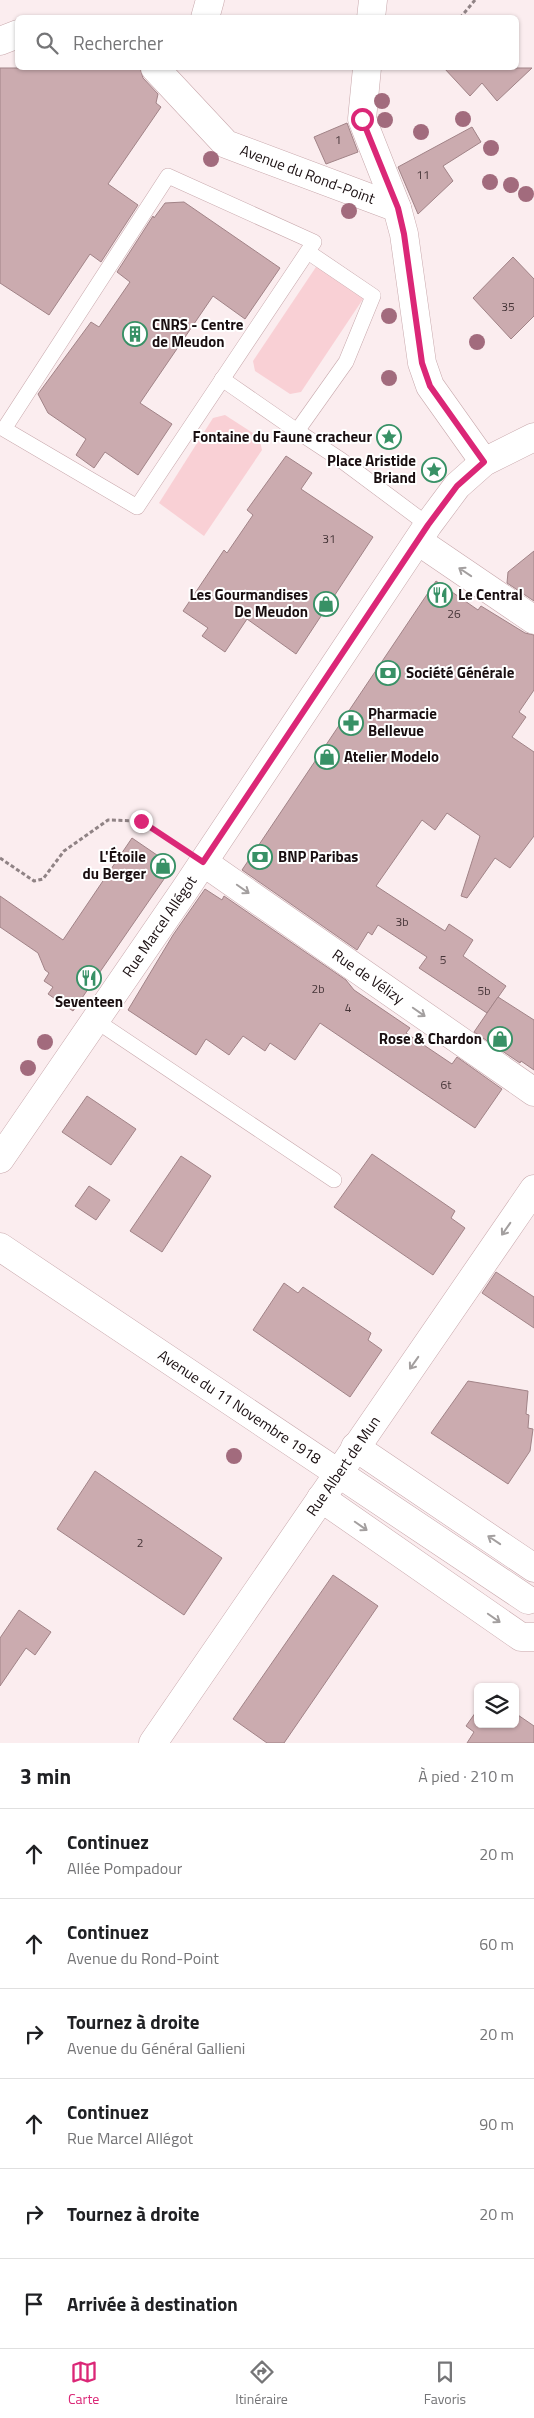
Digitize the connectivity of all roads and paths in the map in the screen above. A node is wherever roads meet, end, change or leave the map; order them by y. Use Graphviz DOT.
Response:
graph roads {
  1 [pos="210,0"];
  2 [pos="373,0"];
  3 [pos="474,0"];
  4 [pos="206,15"];
  5 [pos="371,15"];
  6 [pos="462,15"];
  7 [pos="15,35"];
  8 [pos="0,41"];
  9 [pos="158,70"];
  10 [pos="367,70"];
  11 [pos="398,208"];
  12 [pos="308,252"];
  13 [pos="222,379"];
  14 [pos="297,431"];
  15 [pos="534,437"];
  16 [pos="484,462"];
  17 [pos="423,533"];
  18 [pos="534,620"];
  19 [pos="0,858"];
  20 [pos="203,862"];
  21 [pos="95,1020"];
  22 [pos="534,1092"];
  23 [pos="0,1159"];
  24 [pos="334,1180"];
  25 [pos="534,1189"];
  26 [pos="0,1247"];
  27 [pos="355,1447"];
  28 [pos="338,1473"];
  29 [pos="321,1498"];
  30 [pos="534,1568"];
  31 [pos="528,1600"];
  32 [pos="534,1637"];
  33 [pos="152,1743"];
  1 -- 4 [label="street"];
  2 -- 5 [label="street"];
  3 -- 6 [label="path"];
  7 -- 8 [label="street"];
  9 -- 11 [label="street, Avenue du Rond-Point"];
  10 -- 11 [label="street"];
  11 -- 16 [label="street"];
  12 -- 13 [label="lane"];
  12 -- 13 [label="lane"];
  12 -- 14 [label="lane"];
  13 -- 14 [label="lane"];
  14 -- 17 [label="lane"];
  15 -- 16 [label="street, Rue Marcel Allégot"];
  16 -- 17 [label="street, Rue Marcel Allégot"];
  18 -- 17 [label="street, one-way"];
  17 -- 20 [label="street, Rue Marcel Allégot"];
  19 -- 20 [label="path"];
  20 -- 21 [label="street, Rue Marcel Allégot"];
  20 -- 22 [label="street, Rue de Vélizy, one-way"];
  21 -- 23 [label="street, Rue Marcel Allégot"];
  21 -- 24 [label="lane"];
  25 -- 27 [label="street, Rue Albert de Mun, one-way"];
  26 -- 28 [label="street, Avenue du 11 Novembre 1918"];
  27 -- 28 [label="street, Rue Albert de Mun"];
  30 -- 27 [label="street, one-way"];
  28 -- 29 [label="street, Rue Albert de Mun"];
  28 -- 31 [label="street, Avenue du 11 Novembre 1918"];
  29 -- 32 [label="street, one-way"];
  29 -- 33 [label="street, Rue Albert de Mun"];
}
